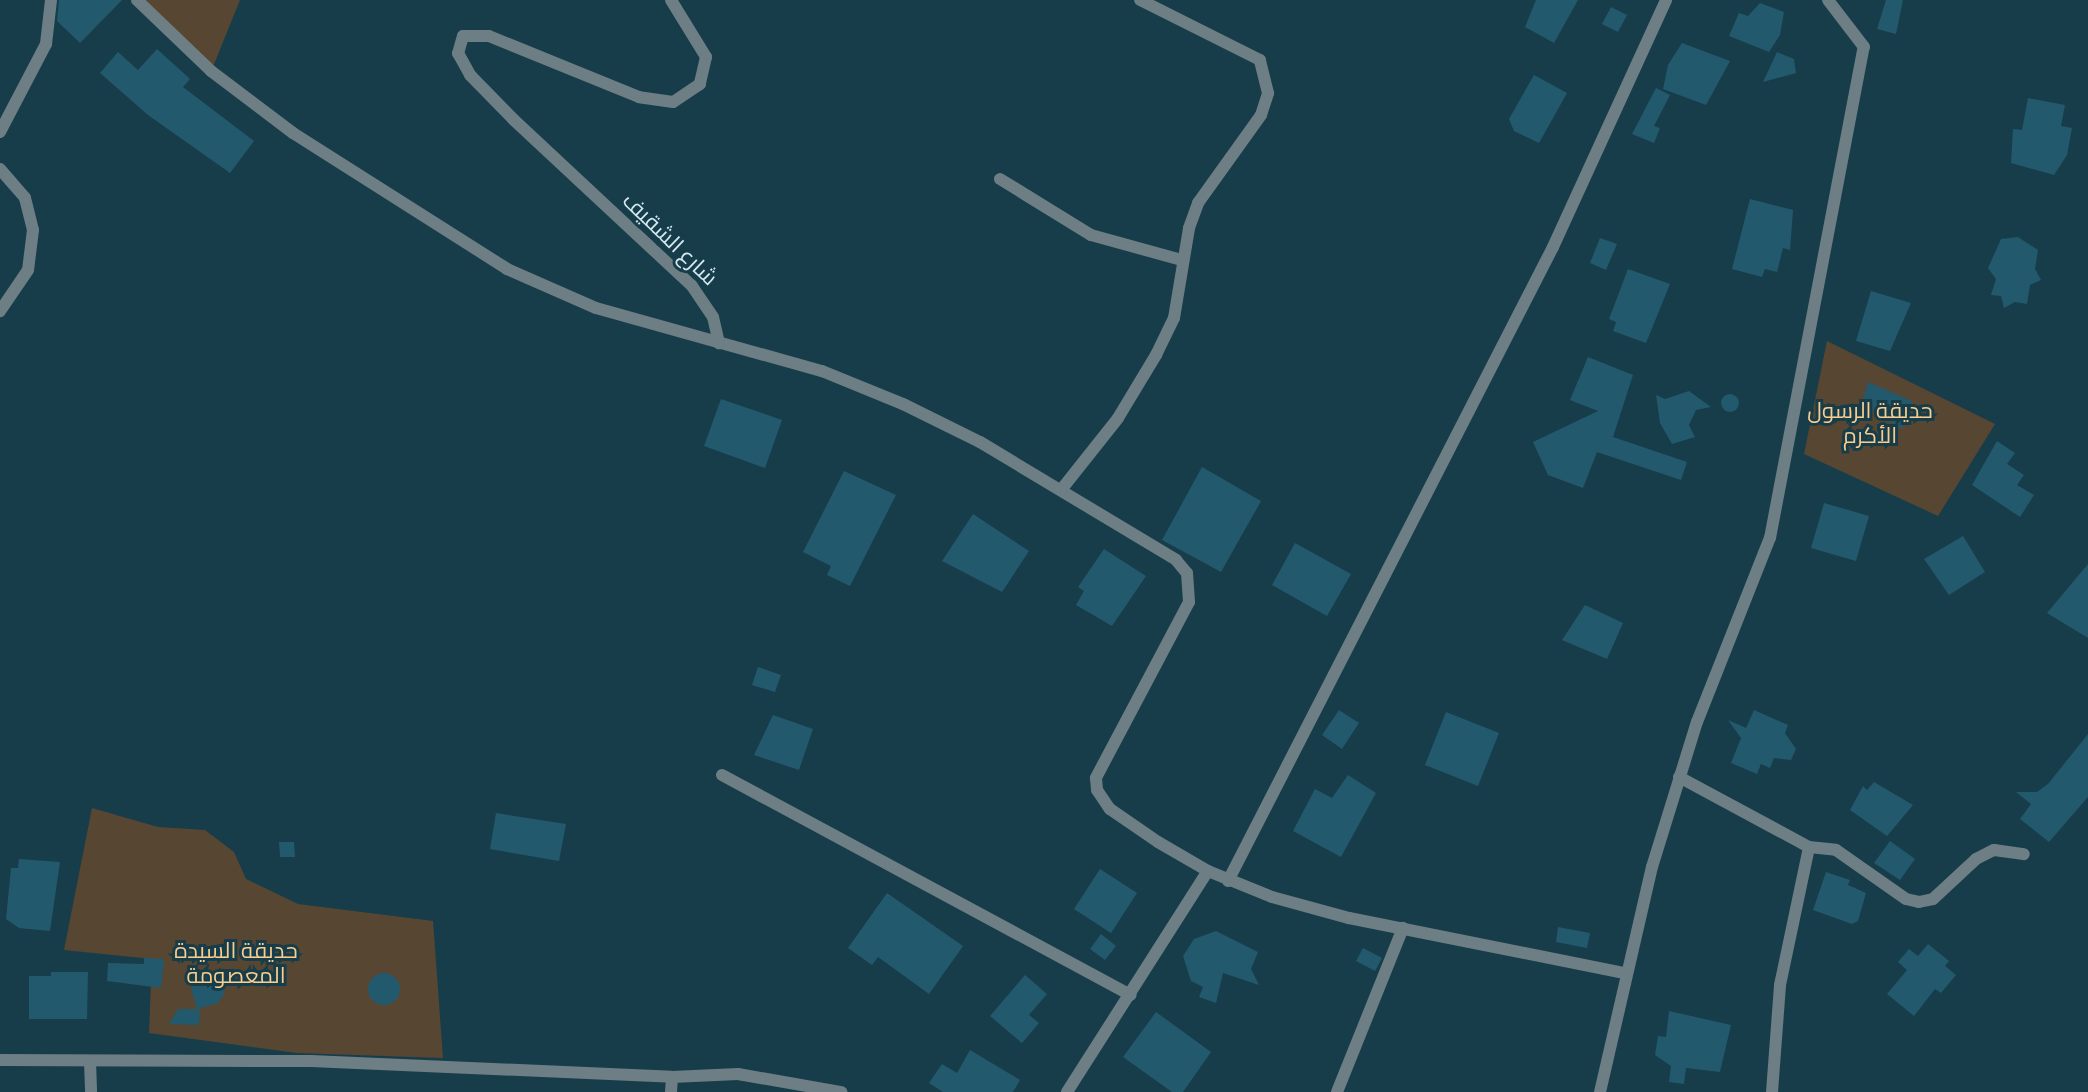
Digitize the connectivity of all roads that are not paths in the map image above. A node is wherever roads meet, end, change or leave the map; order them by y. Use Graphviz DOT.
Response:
graph roads {
  1 [pos="51,0"];
  2 [pos="136,0"];
  3 [pos="671,0"];
  4 [pos="1140,0"];
  5 [pos="1666,0"];
  6 [pos="1828,0"];
  7 [pos="0,132"];
  8 [pos="0,169"];
  9 [pos="999,179"];
  10 [pos="1182,260"];
  11 [pos="0,311"];
  12 [pos="719,343"];
  13 [pos="1061,490"];
  14 [pos="722,775"];
  15 [pos="1679,777"];
  16 [pos="1809,847"];
  17 [pos="2024,854"];
  18 [pos="1208,871"];
  19 [pos="1228,881"];
  20 [pos="1403,928"];
  21 [pos="1625,973"];
  22 [pos="1131,995"];
  23 [pos="0,1060"];
  24 [pos="90,1061"];
  25 [pos="672,1077"];
  26 [pos="91,1092"];
  27 [pos="671,1092"];
  28 [pos="841,1092"];
  29 [pos="1067,1092"];
  30 [pos="1337,1092"];
  31 [pos="1600,1092"];
  32 [pos="1772,1092"];
  1 -- 7 [label="street"];
  2 -- 12 [label="street"];
  3 -- 12 [label="street, شارع الشقيف"];
  4 -- 10 [label="street"];
  5 -- 19 [label="street"];
  6 -- 15 [label="street"];
  8 -- 11 [label="street"];
  9 -- 10 [label="street"];
  10 -- 13 [label="street"];
  12 -- 13 [label="street"];
  13 -- 18 [label="street"];
  14 -- 22 [label="street"];
  15 -- 16 [label="street"];
  15 -- 21 [label="street"];
  16 -- 17 [label="street"];
  16 -- 32 [label="street"];
  18 -- 19 [label="street"];
  18 -- 22 [label="street"];
  19 -- 20 [label="street"];
  20 -- 21 [label="street"];
  20 -- 30 [label="street"];
  21 -- 31 [label="street"];
  22 -- 29 [label="street"];
  23 -- 24 [label="street"];
  24 -- 25 [label="street"];
  24 -- 26 [label="street"];
  25 -- 27 [label="street"];
  25 -- 28 [label="street"];
}
